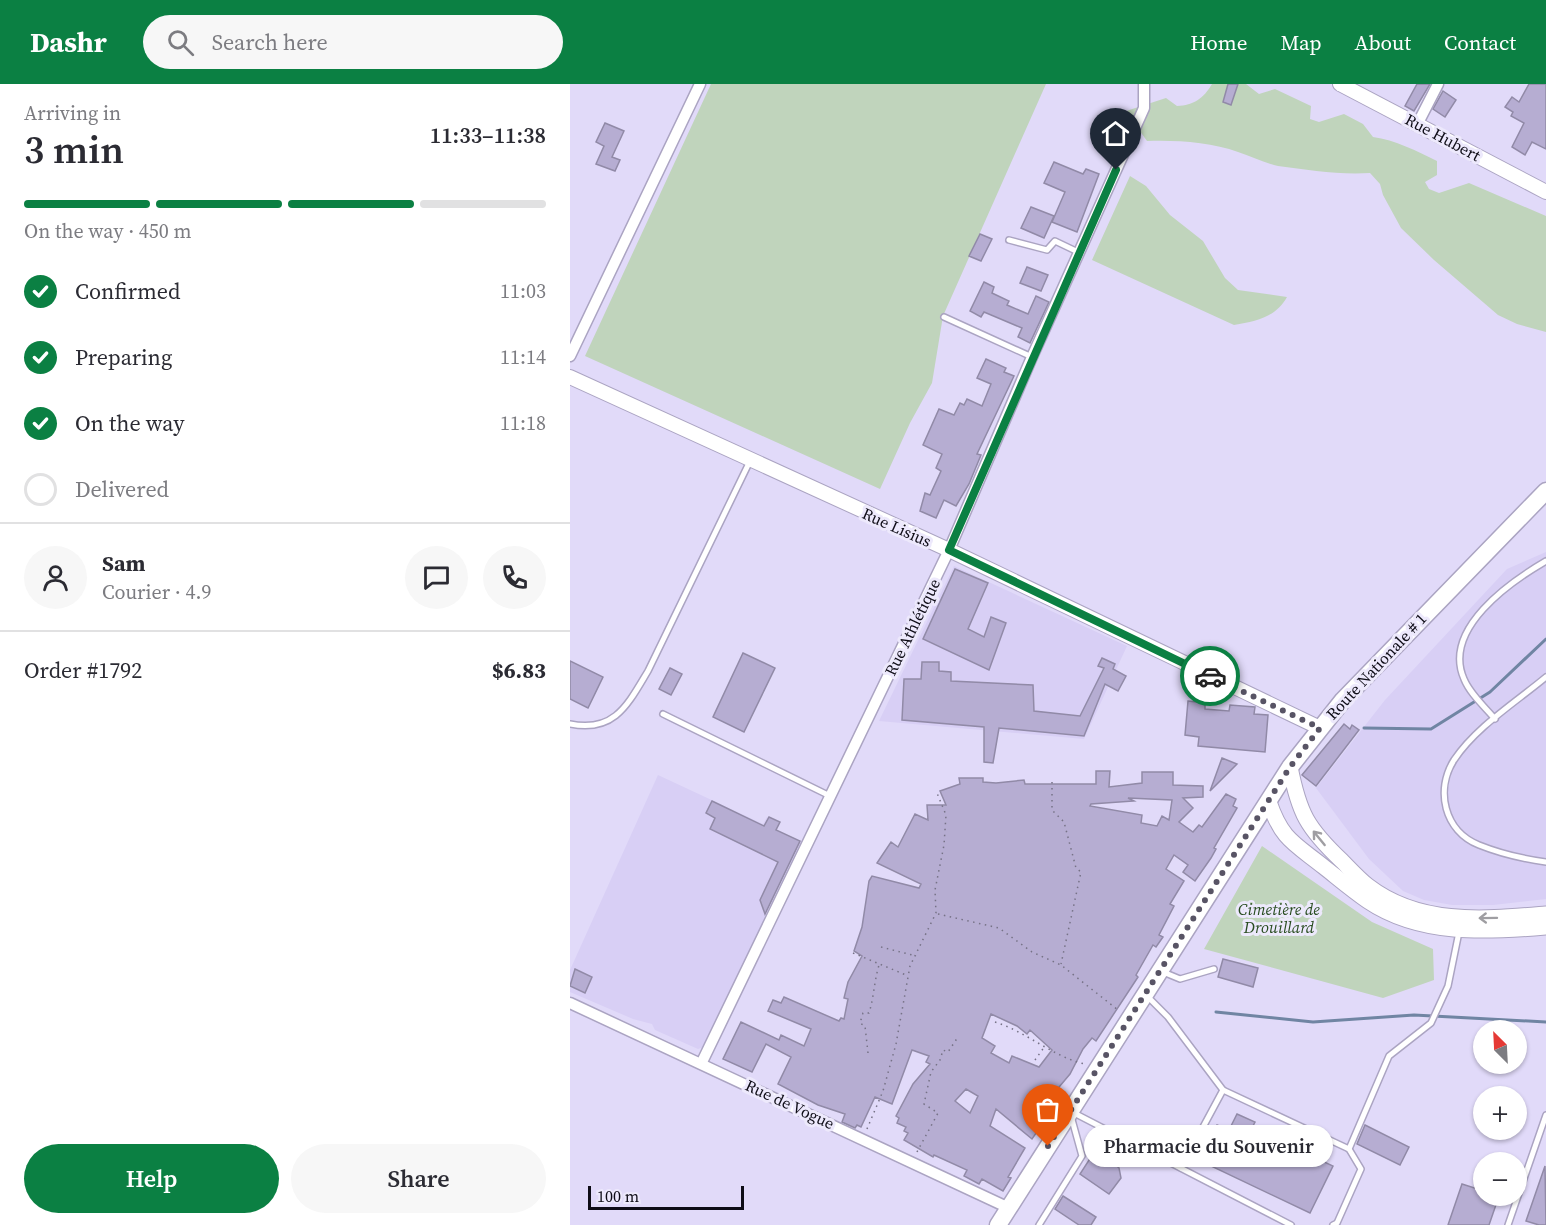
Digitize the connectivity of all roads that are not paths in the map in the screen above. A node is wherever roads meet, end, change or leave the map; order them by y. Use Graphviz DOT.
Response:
graph roads {
  1 [pos="700,84"];
  2 [pos="1144,84"];
  3 [pos="1340,84"];
  4 [pos="1438,84"];
  5 [pos="1418,123"];
  6 [pos="1546,192"];
  7 [pos="1009,240"];
  8 [pos="1078,252"];
  9 [pos="944,317"];
  10 [pos="570,356"];
  11 [pos="1032,357"];
  12 [pos="570,377"];
  13 [pos="750,460"];
  14 [pos="1546,491"];
  15 [pos="949,550"];
  16 [pos="1546,561"];
  17 [pos="1546,677"];
  18 [pos="663,714"];
  19 [pos="1495,719"];
  20 [pos="570,724"];
  21 [pos="1321,726"];
  22 [pos="1290,767"];
  23 [pos="830,796"];
  24 [pos="1269,802"];
  25 [pos="1546,862"];
  26 [pos="1546,914"];
  27 [pos="1546,927"];
  28 [pos="1460,930"];
  29 [pos="1214,969"];
  30 [pos="1158,970"];
  31 [pos="1144,993"];
  32 [pos="570,1003"];
  33 [pos="702,1062"];
  34 [pos="1223,1090"];
  35 [pos="1070,1111"];
  36 [pos="1546,1115"];
  37 [pos="1349,1149"];
  38 [pos="1181,1168"];
  39 [pos="1009,1208"];
  40 [pos="998,1225"];
  41 [pos="1039,1225"];
  42 [pos="1291,1225"];
  43 [pos="1333,1225"];
  44 [pos="1508,1225"];
  1 -- 10 [label="street"];
  2 -- 8 [label="street, Rue Athlétique"];
  3 -- 5 [label="street, Rue Hubert"];
  4 -- 5 [label="street"];
  5 -- 6 [label="street, Rue Hubert"];
  7 -- 8 [label="lane"];
  8 -- 11 [label="street, Rue Athlétique"];
  9 -- 11 [label="lane"];
  11 -- 15 [label="street, Rue Athlétique"];
  12 -- 13 [label="street, Rue Lisius"];
  13 -- 15 [label="street, Rue Lisius"];
  13 -- 20 [label="lane"];
  14 -- 21 [label="main road, Route Nationale # 1"];
  15 -- 21 [label="street, Rue Lisius"];
  15 -- 23 [label="street, Rue Athlétique"];
  16 -- 19 [label="lane"];
  17 -- 19 [label="lane"];
  18 -- 23 [label="lane"];
  19 -- 25 [label="lane"];
  21 -- 22 [label="main road, Route Nationale # 1"];
  22 -- 24 [label="main road, Route Nationale # 1"];
  26 -- 22 [label="main road, one-way"];
  23 -- 33 [label="street, Rue Athlétique"];
  24 -- 28 [label="main road"];
  24 -- 30 [label="main road, Route Nationale # 1"];
  27 -- 28 [label="main road"];
  28 -- 37 [label="lane"];
  29 -- 30 [label="lane"];
  30 -- 31 [label="main road, Route Nationale # 1"];
  31 -- 34 [label="lane"];
  31 -- 35 [label="main road, Route Nationale # 1"];
  32 -- 33 [label="street, Rue de Vogue"];
  33 -- 39 [label="street, Rue de Vogue"];
  34 -- 37 [label="lane"];
  34 -- 38 [label="lane"];
  35 -- 38 [label="lane"];
  35 -- 39 [label="main road, Route Nationale # 1"];
  35 -- 41 [label="lane"];
  36 -- 44 [label="lane"];
  37 -- 43 [label="lane"];
  38 -- 42 [label="lane"];
  39 -- 40 [label="main road, Route Nationale # 1"];
}
